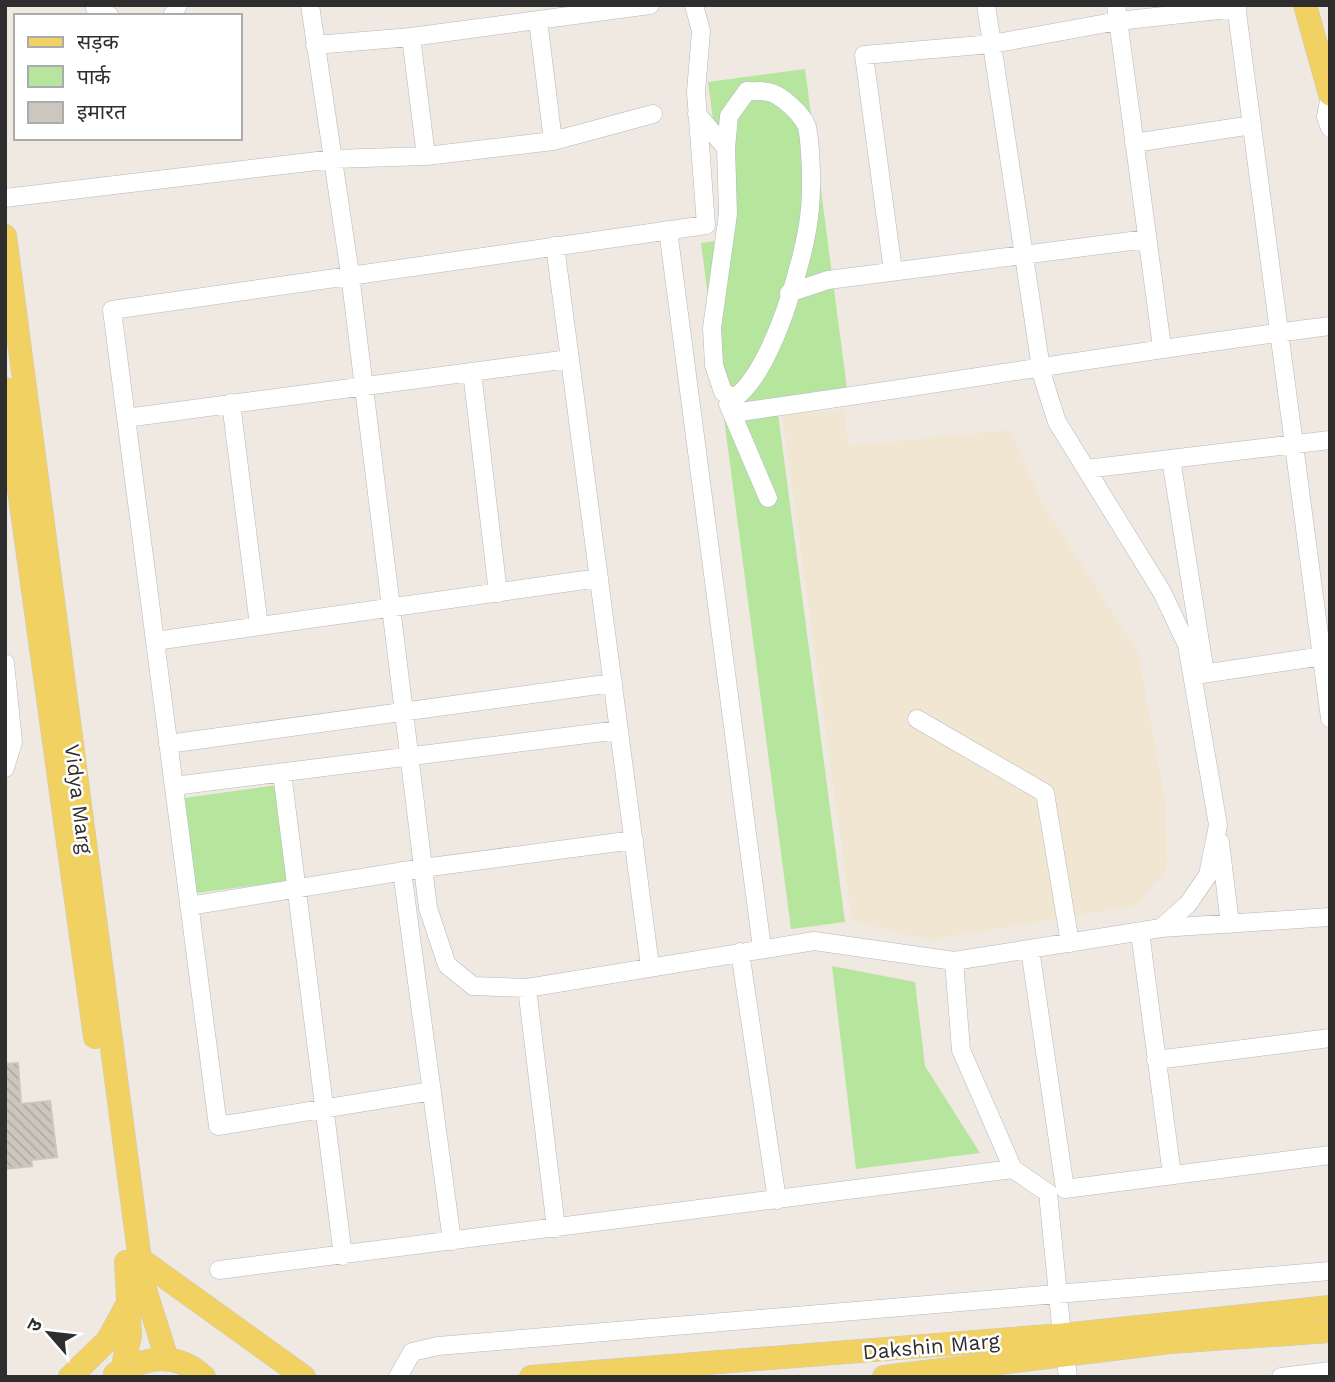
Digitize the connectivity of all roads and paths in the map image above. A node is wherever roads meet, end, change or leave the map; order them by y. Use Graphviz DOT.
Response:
graph roads {
  1 [pos="310,5"];
  2 [pos="650,5"];
  3 [pos="694,5"];
  4 [pos="986,5"];
  5 [pos="1305,5"];
  6 [pos="1320,5"];
  7 [pos="1237,7"];
  8 [pos="1117,13"];
  9 [pos="538,20"];
  10 [pos="411,37"];
  11 [pos="1330,37"];
  12 [pos="992,44"];
  13 [pos="315,45"];
  14 [pos="1329,92"];
  15 [pos="653,114"];
  16 [pos="697,114"];
  17 [pos="1252,125"];
  18 [pos="1330,128"];
  19 [pos="552,141"];
  20 [pos="1134,143"];
  21 [pos="726,148"];
  22 [pos="426,156"];
  23 [pos="334,159"];
  24 [pos="5,198"];
  25 [pos="668,230"];
  26 [pos="5,236"];
  27 [pos="1147,239"];
  28 [pos="555,246"];
  29 [pos="1025,254"];
  30 [pos="893,271"];
  31 [pos="350,274"];
  32 [pos="789,293"];
  33 [pos="1330,326"];
  34 [pos="1280,332"];
  35 [pos="1161,347"];
  36 [pos="569,359"];
  37 [pos="1041,368"];
  38 [pos="472,372"];
  39 [pos="363,386"];
  40 [pos="5,389"];
  41 [pos="723,392"];
  42 [pos="231,403"];
  43 [pos="732,413"];
  44 [pos="126,418"];
  45 [pos="1330,440"];
  46 [pos="1294,444"];
  47 [pos="1171,459"];
  48 [pos="1086,469"];
  49 [pos="768,498"];
  50 [pos="599,579"];
  51 [pos="498,593"];
  52 [pos="391,608"];
  53 [pos="258,626"];
  54 [pos="155,641"];
  55 [pos="1326,655"];
  56 [pos="5,663"];
  57 [pos="1198,674"];
  58 [pos="613,683"];
  59 [pos="404,714"];
  60 [pos="1330,718"];
  61 [pos="917,719"];
  62 [pos="619,730"];
  63 [pos="168,744"];
  64 [pos="409,757"];
  65 [pos="5,768"];
  66 [pos="282,772"];
  67 [pos="174,786"];
  68 [pos="1218,825"];
  69 [pos="634,840"];
  70 [pos="423,868"];
  71 [pos="402,871"];
  72 [pos="297,889"];
  73 [pos="189,906"];
  74 [pos="1330,917"];
  75 [pos="1230,924"];
  76 [pos="1161,929"];
  77 [pos="1140,932"];
  78 [pos="1070,943"];
  79 [pos="762,948"];
  80 [pos="1030,949"];
  81 [pos="740,952"];
  82 [pos="954,961"];
  83 [pos="650,966"];
  84 [pos="527,988"];
  85 [pos="1330,1038"];
  86 [pos="1156,1060"];
  87 [pos="432,1091"];
  88 [pos="326,1109"];
  89 [pos="1330,1155"];
  90 [pos="1013,1169"];
  91 [pos="1172,1175"];
  92 [pos="1056,1191"];
  93 [pos="776,1200"];
  94 [pos="556,1228"];
  95 [pos="452,1241"];
  96 [pos="343,1256"];
  97 [pos="139,1259"];
  98 [pos="219,1270"];
  99 [pos="1330,1271"];
  100 [pos="1058,1296"];
  101 [pos="128,1302"];
  102 [pos="1330,1307"];
  103 [pos="1330,1331"];
  104 [pos="167,1359"];
  105 [pos="1063,1362"];
  106 [pos="1330,1371"];
  107 [pos="116,1373"];
  108 [pos="70,1377"];
  109 [pos="204,1377"];
  110 [pos="304,1377"];
  111 [pos="398,1377"];
  112 [pos="531,1377"];
  113 [pos="884,1377"];
  114 [pos="1281,1377"];
  1 -- 13 [label="street"];
  2 -- 9 [label="street"];
  3 -- 16 [label="street"];
  4 -- 12 [label="street"];
  5 -- 14 [label="main road"];
  6 -- 11 [label="main road"];
  7 -- 8 [label="street"];
  7 -- 17 [label="street"];
  8 -- 12 [label="street"];
  8 -- 20 [label="street"];
  9 -- 10 [label="street"];
  9 -- 19 [label="street"];
  10 -- 13 [label="street"];
  10 -- 22 [label="street"];
  12 -- 29 [label="street"];
  12 -- 30 [label="street"];
  13 -- 23 [label="street"];
  14 -- 18 [label="street"];
  15 -- 19 [label="street"];
  16 -- 21 [label="street"];
  16 -- 25 [label="street"];
  17 -- 20 [label="street"];
  17 -- 34 [label="street"];
  19 -- 22 [label="street"];
  20 -- 27 [label="street"];
  21 -- 32 [label="street"];
  21 -- 41 [label="street"];
  22 -- 23 [label="street"];
  23 -- 24 [label="street"];
  23 -- 31 [label="street"];
  25 -- 28 [label="street"];
  25 -- 79 [label="street"];
  26 -- 97 [label="main road, Vidya Marg"];
  27 -- 29 [label="street"];
  27 -- 35 [label="street"];
  28 -- 31 [label="street"];
  28 -- 36 [label="street"];
  29 -- 30 [label="street"];
  29 -- 37 [label="street"];
  30 -- 32 [label="street"];
  31 -- 39 [label="street"];
  31 -- 44 [label="street"];
  32 -- 41 [label="street"];
  33 -- 34 [label="street"];
  34 -- 35 [label="street"];
  34 -- 46 [label="street"];
  35 -- 37 [label="street"];
  36 -- 38 [label="street"];
  36 -- 50 [label="street"];
  37 -- 43 [label="street"];
  37 -- 48 [label="street"];
  38 -- 39 [label="street"];
  38 -- 51 [label="street"];
  39 -- 42 [label="street"];
  39 -- 52 [label="street"];
  40 -- 101 [label="main road, Vidya Marg"];
  41 -- 43 [label="street"];
  42 -- 44 [label="street"];
  42 -- 53 [label="street"];
  43 -- 49 [label="street"];
  44 -- 54 [label="street"];
  45 -- 46 [label="street"];
  46 -- 47 [label="street"];
  46 -- 55 [label="street"];
  47 -- 48 [label="street"];
  47 -- 57 [label="street"];
  48 -- 57 [label="street"];
  50 -- 51 [label="street"];
  50 -- 58 [label="street"];
  51 -- 52 [label="street"];
  52 -- 53 [label="street"];
  52 -- 59 [label="street"];
  53 -- 54 [label="street"];
  54 -- 63 [label="street"];
  55 -- 57 [label="street"];
  55 -- 60 [label="street"];
  56 -- 65 [label="street"];
  57 -- 68 [label="street"];
  58 -- 59 [label="street"];
  58 -- 62 [label="street"];
  59 -- 63 [label="street"];
  59 -- 64 [label="street"];
  61 -- 78 [label="street"];
  62 -- 64 [label="street"];
  62 -- 69 [label="street"];
  63 -- 67 [label="street"];
  64 -- 66 [label="street"];
  64 -- 70 [label="street"];
  66 -- 67 [label="street"];
  66 -- 72 [label="street"];
  67 -- 73 [label="street"];
  68 -- 75 [label="street"];
  68 -- 76 [label="street"];
  69 -- 70 [label="street"];
  69 -- 83 [label="street"];
  70 -- 71 [label="street"];
  70 -- 84 [label="street"];
  71 -- 72 [label="street"];
  71 -- 87 [label="street"];
  72 -- 73 [label="street"];
  72 -- 88 [label="street"];
  73 -- 88 [label="street"];
  74 -- 75 [label="street"];
  75 -- 76 [label="street"];
  76 -- 77 [label="street"];
  77 -- 78 [label="street"];
  77 -- 86 [label="street"];
  78 -- 80 [label="street"];
  79 -- 81 [label="street"];
  79 -- 82 [label="street"];
  80 -- 82 [label="street"];
  80 -- 92 [label="street"];
  81 -- 83 [label="street"];
  81 -- 93 [label="street"];
  82 -- 90 [label="street"];
  83 -- 84 [label="street"];
  84 -- 94 [label="street"];
  85 -- 86 [label="street"];
  86 -- 91 [label="street"];
  87 -- 88 [label="street"];
  87 -- 95 [label="street"];
  88 -- 96 [label="street"];
  89 -- 91 [label="street"];
  90 -- 92 [label="street"];
  90 -- 93 [label="street"];
  91 -- 92 [label="street"];
  92 -- 100 [label="street"];
  93 -- 94 [label="street"];
  94 -- 95 [label="street"];
  95 -- 96 [label="street"];
  96 -- 98 [label="street"];
  97 -- 104 [label="main road, Vidya Marg"];
  97 -- 110 [label="main road"];
  99 -- 100 [label="street"];
  100 -- 105 [label="street"];
  100 -- 111 [label="street"];
  101 -- 107 [label="main road, Vidya Marg"];
  101 -- 108 [label="main road"];
  102 -- 105 [label="main road, Dakshin Marg"];
  103 -- 105 [label="main road, Dakshin Marg"];
  104 -- 107 [label="main road"];
  104 -- 109 [label="main road"];
  105 -- 112 [label="main road, Dakshin Marg"];
  105 -- 113 [label="main road, Dakshin Marg"];
  106 -- 114 [label="street"];
}
